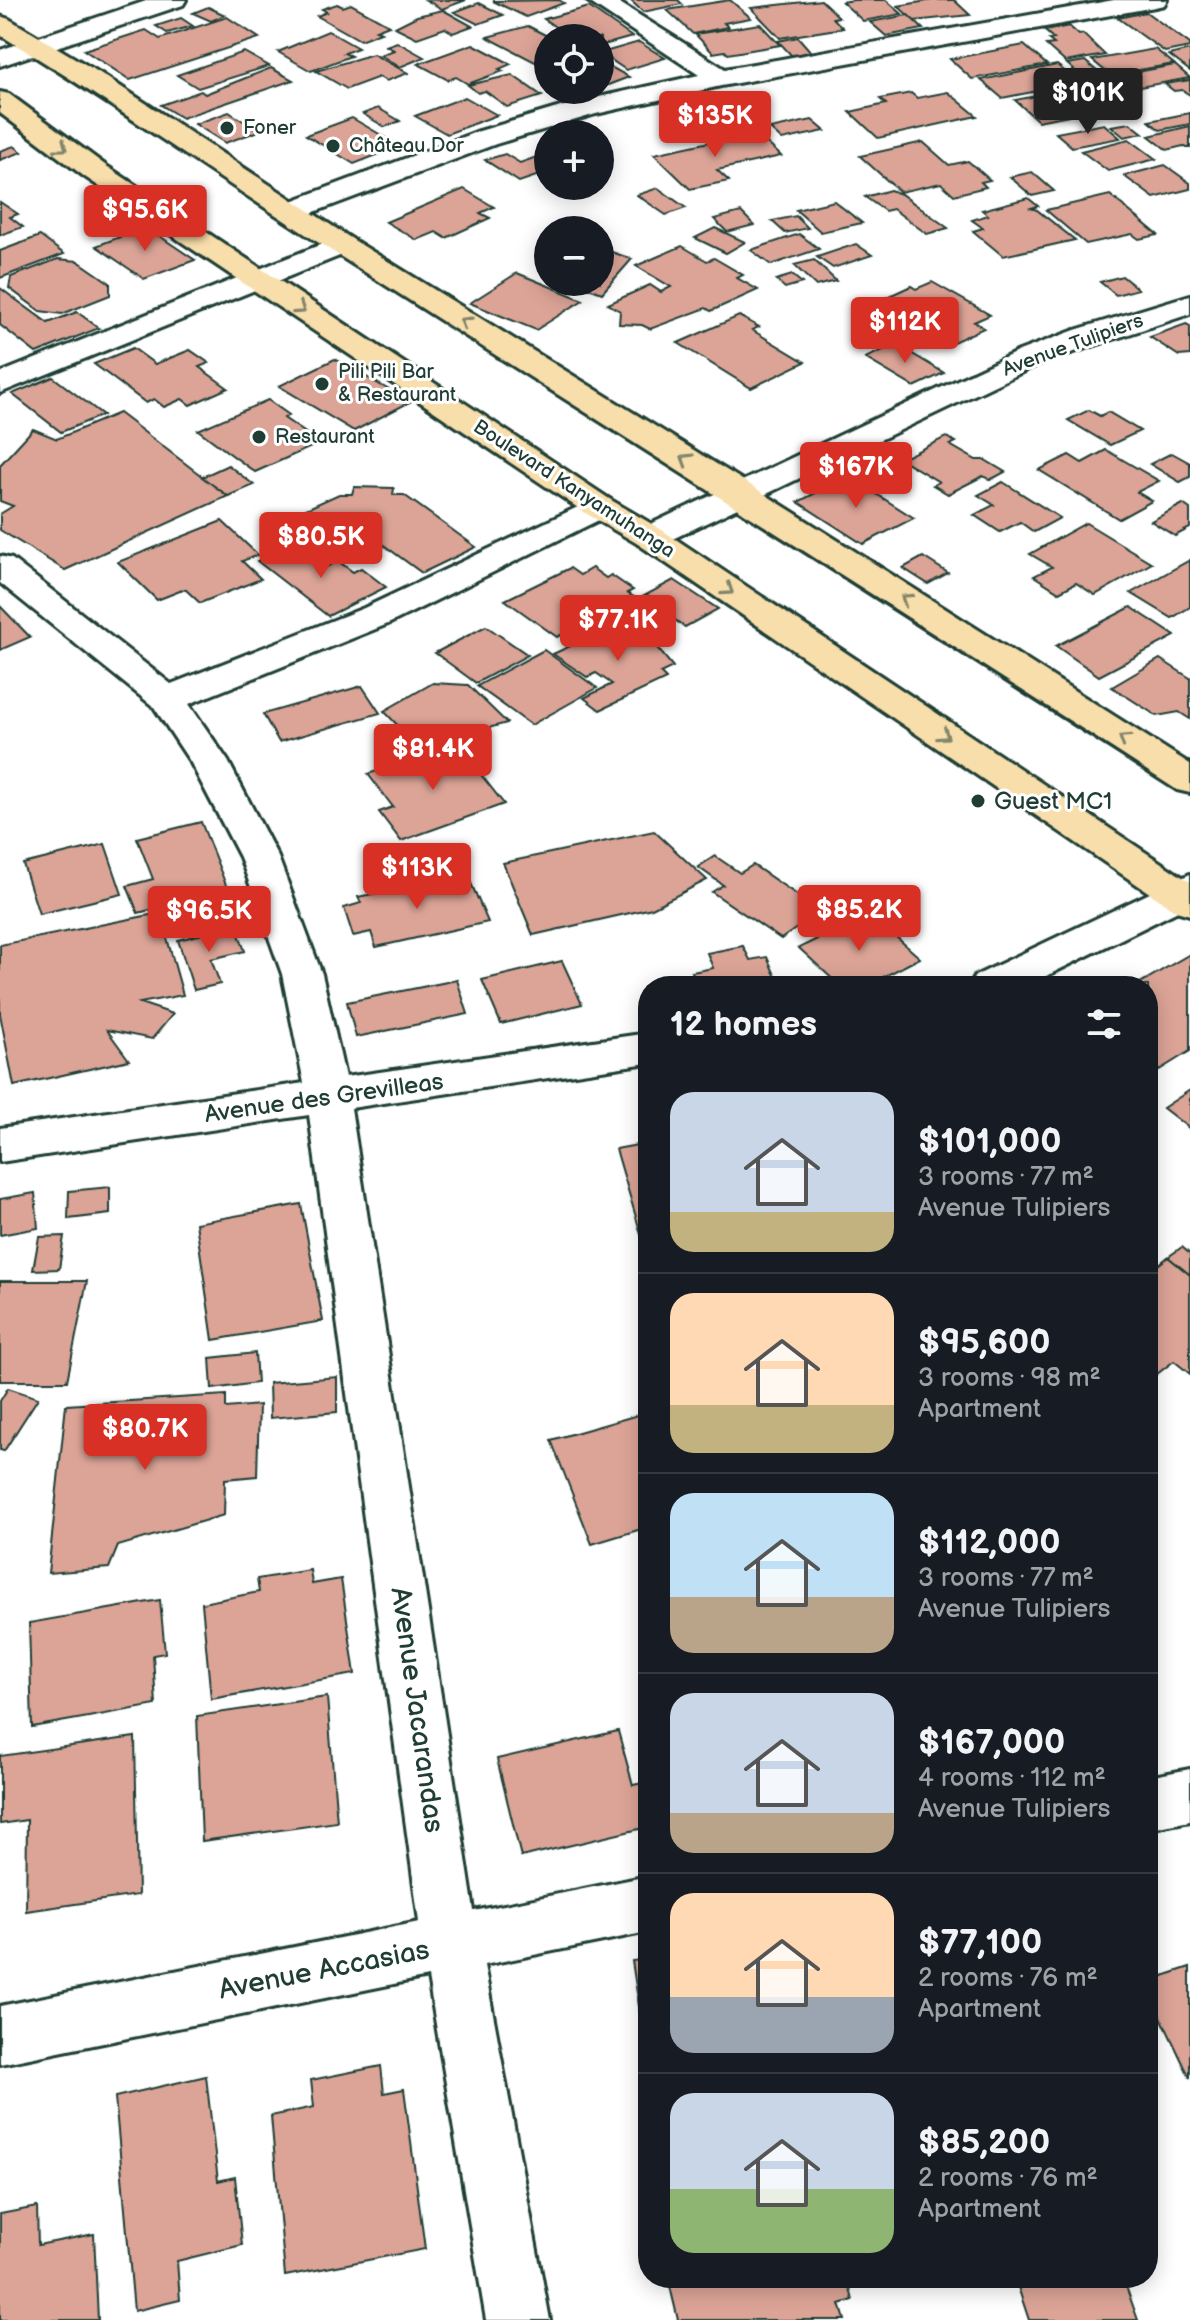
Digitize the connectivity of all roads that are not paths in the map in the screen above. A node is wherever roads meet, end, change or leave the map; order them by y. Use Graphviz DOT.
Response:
graph roads {
  1 [pos="174,0"];
  2 [pos="598,0"];
  3 [pos="992,0"];
  4 [pos="1155,0"];
  5 [pos="0,24"];
  6 [pos="1020,25"];
  7 [pos="36,46"];
  8 [pos="0,58"];
  9 [pos="721,78"];
  10 [pos="0,100"];
  11 [pos="291,211"];
  12 [pos="342,245"];
  13 [pos="256,279"];
  14 [pos="1190,304"];
  15 [pos="0,384"];
  16 [pos="740,493"];
  17 [pos="599,507"];
  18 [pos="650,537"];
  19 [pos="0,566"];
  20 [pos="167,699"];
  21 [pos="1190,781"];
  22 [pos="1187,895"];
  23 [pos="1012,976"];
  24 [pos="638,1050"];
  25 [pos="328,1098"];
  26 [pos="0,1145"];
  27 [pos="1190,1795"];
  28 [pos="1158,1801"];
  29 [pos="638,1906"];
  30 [pos="451,1944"];
  31 [pos="0,2035"];
  32 [pos="518,2320"];
  1 -- 7 [label="street"];
  2 -- 9 [label="street"];
  3 -- 6 [label="street"];
  4 -- 6 [label="street"];
  5 -- 7 [label="main road"];
  6 -- 9 [label="street"];
  7 -- 8 [label="street"];
  7 -- 11 [label="main road"];
  9 -- 11 [label="street"];
  10 -- 13 [label="main road, Boulevard Kanyamuhanga, one-way"];
  11 -- 12 [label="main road"];
  12 -- 13 [label="street"];
  16 -- 12 [label="main road, one-way"];
  13 -- 15 [label="street"];
  13 -- 17 [label="main road, Boulevard Kanyamuhanga, one-way"];
  14 -- 16 [label="street, Avenue Tulipiers"];
  16 -- 18 [label="street, Avenue Tulipiers"];
  21 -- 16 [label="main road, one-way"];
  17 -- 18 [label="main road, Boulevard Kanyamuhanga"];
  17 -- 20 [label="street"];
  18 -- 22 [label="main road, Boulevard Kanyamuhanga, one-way"];
  19 -- 20 [label="street, Avenue Jacarandas"];
  20 -- 25 [label="street, Avenue Jacarandas"];
  22 -- 23 [label="street"];
  24 -- 25 [label="street, Avenue des Grevilleas"];
  25 -- 26 [label="street, Avenue des Grevilleas"];
  25 -- 30 [label="street, Avenue Jacarandas"];
  27 -- 28 [label="street"];
  29 -- 30 [label="street, Avenue Accasias"];
  30 -- 31 [label="street, Avenue Accasias"];
  30 -- 32 [label="street, Avenue Jacarandas"];
}
